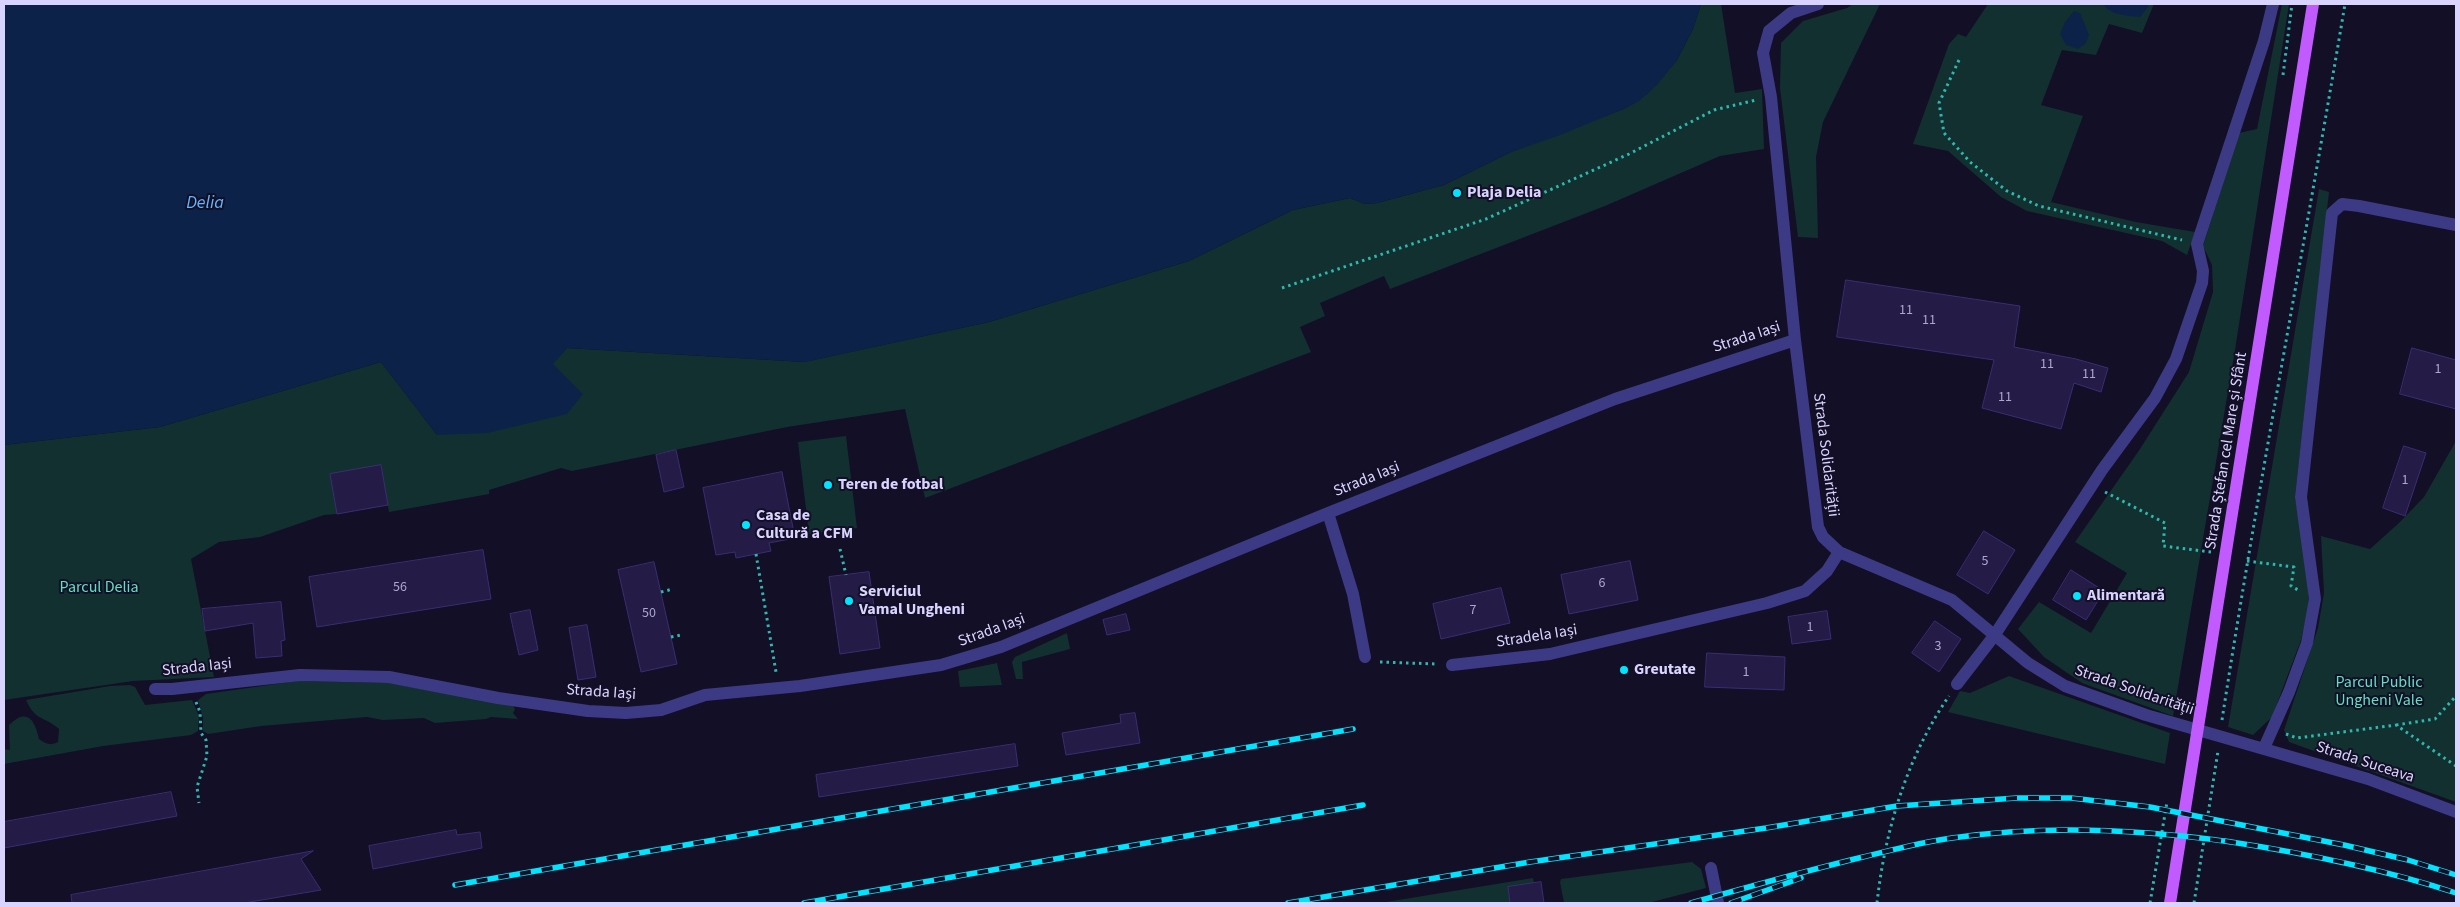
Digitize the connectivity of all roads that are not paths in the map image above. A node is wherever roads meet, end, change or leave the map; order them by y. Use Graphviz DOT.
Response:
graph roads {
  1 [pos="1818,4"];
  2 [pos="2313,4"];
  3 [pos="2272,7"];
  4 [pos="2456,225"];
  5 [pos="1794,340"];
  6 [pos="1328,513"];
  7 [pos="1839,552"];
  8 [pos="1994,636"];
  9 [pos="1366,657"];
  10 [pos="1452,664"];
  11 [pos="1957,684"];
  12 [pos="155,689"];
  13 [pos="2264,748"];
  14 [pos="2456,812"];
  15 [pos="1710,868"];
  16 [pos="1718,903"];
  17 [pos="2170,903"];
  1 -- 5 [label="street, Strada Solidarității"];
  2 -- 17 [label="main road, Strada Ștefan cel Mare și Sfânt"];
  3 -- 8 [label="street"];
  4 -- 13 [label="street"];
  5 -- 6 [label="street, Strada Iași"];
  5 -- 7 [label="street, Strada Solidarității"];
  6 -- 9 [label="street"];
  6 -- 12 [label="street, Strada Iași"];
  7 -- 8 [label="street, Strada Solidarității"];
  7 -- 10 [label="street, Stradela Iași"];
  8 -- 11 [label="street"];
  8 -- 13 [label="street, Strada Solidarității"];
  13 -- 14 [label="street, Strada Suceava"];
  15 -- 16 [label="street"];
}
